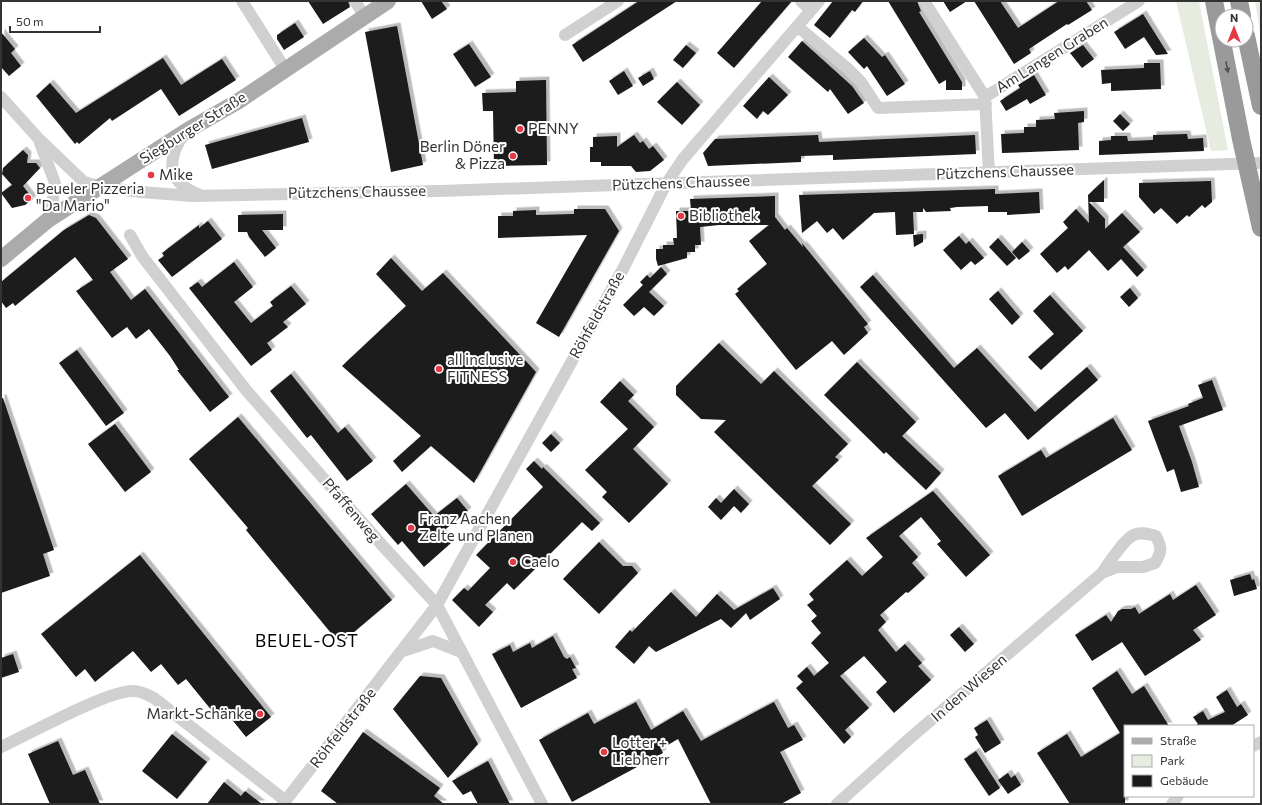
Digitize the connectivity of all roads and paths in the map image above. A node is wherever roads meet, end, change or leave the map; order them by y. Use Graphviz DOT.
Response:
graph roads {
  1 [pos="242,1"];
  2 [pos="355,1"];
  3 [pos="388,1"];
  4 [pos="618,1"];
  5 [pos="801,1"];
  6 [pos="924,1"];
  7 [pos="1139,1"];
  8 [pos="1214,1"];
  9 [pos="815,6"];
  10 [pos="364,16"];
  11 [pos="797,26"];
  12 [pos="565,35"];
  13 [pos="1249,48"];
  14 [pos="285,69"];
  15 [pos="1,97"];
  16 [pos="986,101"];
  17 [pos="1261,106"];
  18 [pos="188,130"];
  19 [pos="38,138"];
  20 [pos="1261,164"];
  21 [pos="988,173"];
  22 [pos="666,184"];
  23 [pos="101,187"];
  24 [pos="201,195"];
  25 [pos="48,220"];
  26 [pos="1261,228"];
  27 [pos="130,235"];
  28 [pos="1,259"];
  29 [pos="1102,573"];
  30 [pos="437,605"];
  31 [pos="403,651"];
  32 [pos="461,652"];
  33 [pos="1,747"];
  34 [pos="284,802"];
  35 [pos="542,804"];
  36 [pos="837,804"];
  1 -- 14 [label="street"];
  2 -- 10 [label="street"];
  3 -- 10 [label="main road, Siegburger Straße"];
  4 -- 12 [label="street"];
  5 -- 9 [label="street"];
  6 -- 16 [label="street, Am Langen Graben"];
  7 -- 16 [label="street, Am Langen Graben"];
  8 -- 26 [label="highway, one-way"];
  9 -- 11 [label="street, Röhfeldstraße"];
  10 -- 14 [label="main road, Siegburger Straße"];
  11 -- 16 [label="street"];
  11 -- 22 [label="street, Röhfeldstraße"];
  13 -- 17 [label="highway"];
  14 -- 18 [label="main road, Siegburger Straße"];
  15 -- 19 [label="street, Pützchens Chaussee"];
  16 -- 21 [label="street, Am Langen Graben"];
  18 -- 23 [label="main road, Siegburger Straße"];
  18 -- 24 [label="street"];
  19 -- 23 [label="street, Pützchens Chaussee"];
  19 -- 25 [label="street"];
  20 -- 21 [label="street, Pützchens Chaussee"];
  21 -- 22 [label="street, Pützchens Chaussee"];
  22 -- 24 [label="street, Pützchens Chaussee"];
  22 -- 30 [label="street, Röhfeldstraße"];
  23 -- 24 [label="street, Pützchens Chaussee"];
  23 -- 25 [label="main road, Siegburger Straße"];
  25 -- 28 [label="main road, Siegburger Straße"];
  27 -- 30 [label="street, Pfaffenweg"];
  29 -- 29 [label="street, In den Wiesen"];
  29 -- 36 [label="street, In den Wiesen"];
  30 -- 31 [label="street, Röhfeldstraße"];
  30 -- 32 [label="street, Pfaffenweg"];
  31 -- 32 [label="street"];
  31 -- 34 [label="street, Röhfeldstraße"];
  32 -- 35 [label="street, Pfaffenweg"];
  33 -- 34 [label="street"];
}
